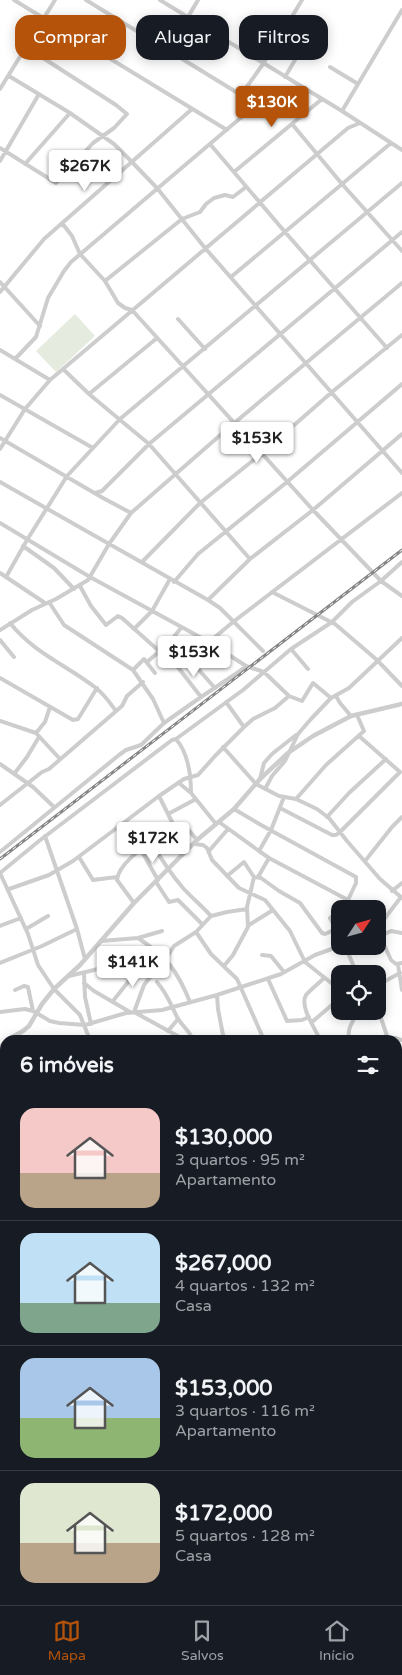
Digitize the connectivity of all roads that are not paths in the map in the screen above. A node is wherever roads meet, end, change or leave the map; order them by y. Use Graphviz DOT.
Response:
graph roads {
  1 [pos="14,0"];
  2 [pos="55,0"];
  3 [pos="86,0"];
  4 [pos="160,0"];
  5 [pos="198,0"];
  6 [pos="302,0"];
  7 [pos="402,10"];
  8 [pos="39,15"];
  9 [pos="46,15"];
  10 [pos="185,15"];
  11 [pos="189,15"];
  12 [pos="229,43"];
  13 [pos="18,60"];
  14 [pos="46,60"];
  15 [pos="112,60"];
  16 [pos="295,60"];
  17 [pos="263,64"];
  18 [pos="330,67"];
  19 [pos="8,76"];
  20 [pos="285,77"];
  21 [pos="358,84"];
  22 [pos="0,89"];
  23 [pos="39,94"];
  24 [pos="241,95"];
  25 [pos="322,99"];
  26 [pos="192,109"];
  27 [pos="342,111"];
  28 [pos="70,113"];
  29 [pos="348,115"];
  30 [pos="360,123"];
  31 [pos="292,124"];
  32 [pos="348,128"];
  33 [pos="227,130"];
  34 [pos="103,137"];
  35 [pos="391,143"];
  36 [pos="210,144"];
  37 [pos="0,148"];
  38 [pos="402,150"];
  39 [pos="5,151"];
  40 [pos="317,155"];
  41 [pos="131,161"];
  42 [pos="0,162"];
  43 [pos="25,164"];
  44 [pos="234,172"];
  45 [pos="402,183"];
  46 [pos="342,184"];
  47 [pos="246,187"];
  48 [pos="157,188"];
  49 [pos="260,204"];
  50 [pos="368,212"];
  51 [pos="182,219"];
  52 [pos="62,223"];
  53 [pos="284,232"];
  54 [pos="402,232"];
  55 [pos="392,240"];
  56 [pos="205,248"];
  57 [pos="402,251"];
  58 [pos="80,254"];
  59 [pos="310,261"];
  60 [pos="231,277"];
  61 [pos="106,281"];
  62 [pos="0,282"];
  63 [pos="402,283"];
  64 [pos="4,286"];
  65 [pos="336,289"];
  66 [pos="0,292"];
  67 [pos="256,306"];
  68 [pos="132,310"];
  69 [pos="362,318"];
  70 [pos="178,319"];
  71 [pos="40,326"];
  72 [pos="280,335"];
  73 [pos="402,335"];
  74 [pos="157,338"];
  75 [pos="387,348"];
  76 [pos="205,349"];
  77 [pos="0,350"];
  78 [pos="15,360"];
  79 [pos="306,364"];
  80 [pos="183,366"];
  81 [pos="63,369"];
  82 [pos="50,380"];
  83 [pos="402,384"];
  84 [pos="332,392"];
  85 [pos="89,394"];
  86 [pos="208,394"];
  87 [pos="0,395"];
  88 [pos="25,409"];
  89 [pos="120,420"];
  90 [pos="356,421"];
  91 [pos="233,424"];
  92 [pos="402,434"];
  93 [pos="0,438"];
  94 [pos="5,440"];
  95 [pos="149,444"];
  96 [pos="93,448"];
  97 [pos="0,449"];
  98 [pos="382,450"];
  99 [pos="260,454"];
  100 [pos="402,473"];
  101 [pos="174,474"];
  102 [pos="67,476"];
  103 [pos="0,482"];
  104 [pos="287,482"];
  105 [pos="102,492"];
  106 [pos="95,493"];
  107 [pos="402,493"];
  108 [pos="103,498"];
  109 [pos="200,503"];
  110 [pos="47,508"];
  111 [pos="313,510"];
  112 [pos="131,513"];
  113 [pos="0,523"];
  114 [pos="225,531"];
  115 [pos="27,540"];
  116 [pos="341,540"];
  117 [pos="109,544"];
  118 [pos="23,546"];
  119 [pos="58,558"];
  120 [pos="250,559"];
  121 [pos="142,562"];
  122 [pos="402,562"];
  123 [pos="50,565"];
  124 [pos="0,573"];
  125 [pos="6,577"];
  126 [pos="90,577"];
  127 [pos="172,580"];
  128 [pos="382,581"];
  129 [pos="80,586"];
  130 [pos="74,589"];
  131 [pos="272,592"];
  132 [pos="402,596"];
  133 [pos="208,600"];
  134 [pos="47,603"];
  135 [pos="152,611"];
  136 [pos="233,622"];
  137 [pos="332,622"];
  138 [pos="10,623"];
  139 [pos="180,628"];
  140 [pos="134,629"];
  141 [pos="0,630"];
  142 [pos="402,638"];
  143 [pos="0,640"];
  144 [pos="209,642"];
  145 [pos="165,646"];
  146 [pos="291,649"];
  147 [pos="159,651"];
  148 [pos="263,651"];
  149 [pos="190,655"];
  150 [pos="14,657"];
  151 [pos="377,660"];
  152 [pos="147,662"];
  153 [pos="246,666"];
  154 [pos="308,669"];
  155 [pos="134,670"];
  156 [pos="264,672"];
  157 [pos="155,674"];
  158 [pos="0,678"];
  159 [pos="143,682"];
  160 [pos="402,686"];
  161 [pos="97,688"];
  162 [pos="215,688"];
  163 [pos="289,696"];
  164 [pos="336,696"];
  165 [pos="200,697"];
  166 [pos="331,698"];
  167 [pos="226,702"];
  168 [pos="402,704"];
  169 [pos="50,707"];
  170 [pos="116,711"];
  171 [pos="357,715"];
  172 [pos="351,716"];
  173 [pos="0,721"];
  174 [pos="164,724"];
  175 [pos="244,727"];
  176 [pos="298,734"];
  177 [pos="38,735"];
  178 [pos="359,736"];
  179 [pos="176,739"];
  180 [pos="223,747"];
  181 [pos="288,753"];
  182 [pos="60,759"];
  183 [pos="386,759"];
  184 [pos="0,764"];
  185 [pos="14,774"];
  186 [pos="401,774"];
  187 [pos="191,777"];
  188 [pos="260,779"];
  189 [pos="179,783"];
  190 [pos="28,784"];
  191 [pos="256,784"];
  192 [pos="264,789"];
  193 [pos="191,793"];
  194 [pos="159,796"];
  195 [pos="284,798"];
  196 [pos="0,799"];
  197 [pos="196,799"];
  198 [pos="296,799"];
  199 [pos="1,804"];
  200 [pos="54,807"];
  201 [pos="280,808"];
  202 [pos="234,809"];
  203 [pos="168,814"];
  204 [pos="327,816"];
  205 [pos="402,817"];
  206 [pos="218,823"];
  207 [pos="228,829"];
  208 [pos="271,830"];
  209 [pos="340,832"];
  210 [pos="178,834"];
  211 [pos="45,836"];
  212 [pos="195,842"];
  213 [pos="152,843"];
  214 [pos="141,850"];
  215 [pos="209,851"];
  216 [pos="260,851"];
  217 [pos="0,852"];
  218 [pos="78,857"];
  219 [pos="268,858"];
  220 [pos="364,861"];
  221 [pos="169,868"];
  222 [pos="58,872"];
  223 [pos="0,873"];
  224 [pos="227,876"];
  225 [pos="117,877"];
  226 [pos="256,877"];
  227 [pos="157,881"];
  228 [pos="402,883"];
  229 [pos="8,889"];
  230 [pos="392,891"];
  231 [pos="250,894"];
  232 [pos="401,898"];
  233 [pos="348,900"];
  234 [pos="134,903"];
  235 [pos="247,909"];
  236 [pos="273,910"];
  237 [pos="48,916"];
  238 [pos="211,916"];
  239 [pos="386,916"];
  240 [pos="21,918"];
  241 [pos="202,924"];
  242 [pos="249,925"];
  243 [pos="0,926"];
  244 [pos="26,929"];
  245 [pos="77,929"];
  246 [pos="162,931"];
  247 [pos="331,931"];
  248 [pos="196,932"];
  249 [pos="388,932"];
  250 [pos="402,933"];
  251 [pos="138,938"];
  252 [pos="101,941"];
  253 [pos="331,949"];
  254 [pos="32,950"];
  255 [pos="386,950"];
  256 [pos="158,954"];
  257 [pos="134,955"];
  258 [pos="262,955"];
  259 [pos="85,959"];
  260 [pos="165,960"];
  261 [pos="305,962"];
  262 [pos="0,963"];
  263 [pos="400,964"];
  264 [pos="224,966"];
  265 [pos="284,972"];
  266 [pos="84,973"];
  267 [pos="400,973"];
  268 [pos="69,976"];
  269 [pos="151,976"];
  270 [pos="324,978"];
  271 [pos="268,979"];
  272 [pos="386,981"];
  273 [pos="157,982"];
  274 [pos="84,983"];
  275 [pos="331,983"];
  276 [pos="241,986"];
  277 [pos="54,989"];
  278 [pos="15,990"];
  279 [pos="402,990"];
  280 [pos="217,995"];
  281 [pos="113,1001"];
  282 [pos="190,1002"];
  283 [pos="331,1006"];
  284 [pos="173,1007"];
  285 [pos="0,1012"];
  286 [pos="35,1012"];
  287 [pos="132,1012"];
  288 [pos="309,1017"];
  289 [pos="178,1019"];
  290 [pos="354,1020"];
  291 [pos="381,1020"];
  292 [pos="312,1022"];
  293 [pos="91,1024"];
  294 [pos="85,1026"];
  295 [pos="168,1031"];
  296 [pos="173,1034"];
  297 [pos="17,1035"];
  298 [pos="88,1035"];
  299 [pos="190,1035"];
  300 [pos="223,1035"];
  301 [pos="262,1035"];
  302 [pos="318,1035"];
  303 [pos="349,1035"];
  304 [pos="386,1035"];
  1 -- 8 [label="street"];
  2 -- 9 [label="street"];
  3 -- 24 [label="street"];
  4 -- 10 [label="street"];
  5 -- 11 [label="street"];
  6 -- 17 [label="street"];
  7 -- 21 [label="street"];
  12 -- 17 [label="street"];
  13 -- 19 [label="street"];
  14 -- 34 [label="street"];
  15 -- 26 [label="street"];
  16 -- 20 [label="street"];
  17 -- 20 [label="street"];
  17 -- 24 [label="street"];
  18 -- 21 [label="street"];
  19 -- 22 [label="street"];
  19 -- 23 [label="street"];
  20 -- 25 [label="street"];
  21 -- 27 [label="street"];
  23 -- 28 [label="street"];
  23 -- 39 [label="street"];
  24 -- 33 [label="street"];
  25 -- 27 [label="street"];
  25 -- 31 [label="street"];
  26 -- 33 [label="street"];
  26 -- 41 [label="street"];
  27 -- 29 [label="street"];
  28 -- 34 [label="street"];
  28 -- 43 [label="street"];
  29 -- 30 [label="street"];
  29 -- 32 [label="street"];
  30 -- 32 [label="street"];
  30 -- 35 [label="street"];
  31 -- 40 [label="street"];
  31 -- 44 [label="street"];
  32 -- 40 [label="street"];
  33 -- 36 [label="street"];
  34 -- 41 [label="street"];
  34 -- 43 [label="street"];
  35 -- 38 [label="street"];
  35 -- 46 [label="street"];
  36 -- 44 [label="street"];
  36 -- 48 [label="street"];
  37 -- 39 [label="street"];
  39 -- 42 [label="street"];
  39 -- 43 [label="street"];
  40 -- 46 [label="street"];
  40 -- 49 [label="street"];
  41 -- 48 [label="street"];
  41 -- 52 [label="street"];
  44 -- 47 [label="street"];
  45 -- 50 [label="street"];
  46 -- 50 [label="street"];
  46 -- 53 [label="street"];
  47 -- 49 [label="street"];
  47 -- 51 [label="street"];
  48 -- 51 [label="street"];
  48 -- 58 [label="street"];
  49 -- 53 [label="street"];
  49 -- 56 [label="street"];
  50 -- 55 [label="street"];
  50 -- 59 [label="street"];
  51 -- 56 [label="street"];
  51 -- 61 [label="street"];
  52 -- 58 [label="street"];
  52 -- 64 [label="street"];
  53 -- 59 [label="street"];
  53 -- 60 [label="street"];
  54 -- 55 [label="street"];
  55 -- 57 [label="street"];
  55 -- 65 [label="street"];
  56 -- 60 [label="street"];
  56 -- 68 [label="street"];
  58 -- 61 [label="street"];
  58 -- 71 [label="street"];
  59 -- 65 [label="street"];
  59 -- 67 [label="street"];
  60 -- 67 [label="street"];
  61 -- 68 [label="street"];
  62 -- 64 [label="street"];
  63 -- 69 [label="street"];
  64 -- 66 [label="street"];
  64 -- 71 [label="street"];
  65 -- 69 [label="street"];
  65 -- 72 [label="street"];
  67 -- 72 [label="street"];
  67 -- 76 [label="street"];
  68 -- 74 [label="street"];
  68 -- 81 [label="street"];
  69 -- 75 [label="street"];
  69 -- 79 [label="street"];
  70 -- 76 [label="street"];
  71 -- 78 [label="street"];
  72 -- 79 [label="street"];
  72 -- 86 [label="street"];
  73 -- 75 [label="street"];
  74 -- 80 [label="street"];
  74 -- 85 [label="street"];
  75 -- 84 [label="street"];
  76 -- 80 [label="street"];
  77 -- 78 [label="street"];
  78 -- 82 [label="street"];
  79 -- 84 [label="street"];
  79 -- 91 [label="street"];
  80 -- 86 [label="street"];
  80 -- 89 [label="street"];
  81 -- 82 [label="street"];
  81 -- 85 [label="street"];
  82 -- 88 [label="street"];
  83 -- 90 [label="street"];
  84 -- 90 [label="street"];
  84 -- 99 [label="street"];
  85 -- 89 [label="street"];
  86 -- 91 [label="street"];
  86 -- 95 [label="street"];
  87 -- 88 [label="street"];
  88 -- 94 [label="street"];
  88 -- 96 [label="street"];
  89 -- 95 [label="street"];
  89 -- 96 [label="street"];
  90 -- 98 [label="street"];
  90 -- 104 [label="street"];
  91 -- 99 [label="street"];
  91 -- 101 [label="street"];
  92 -- 98 [label="street"];
  93 -- 94 [label="street"];
  94 -- 97 [label="street"];
  94 -- 102 [label="street"];
  95 -- 101 [label="street"];
  95 -- 105 [label="street"];
  96 -- 102 [label="street"];
  98 -- 100 [label="street"];
  98 -- 111 [label="street"];
  99 -- 104 [label="street"];
  99 -- 109 [label="street"];
  101 -- 109 [label="street"];
  101 -- 112 [label="street"];
  102 -- 106 [label="street"];
  102 -- 110 [label="street"];
  103 -- 110 [label="street"];
  104 -- 111 [label="street"];
  104 -- 114 [label="street"];
  105 -- 106 [label="street"];
  105 -- 108 [label="street"];
  106 -- 108 [label="street"];
  107 -- 116 [label="street"];
  108 -- 112 [label="street"];
  109 -- 114 [label="street"];
  109 -- 121 [label="street"];
  110 -- 115 [label="street"];
  110 -- 117 [label="street"];
  111 -- 116 [label="street"];
  111 -- 120 [label="street"];
  112 -- 117 [label="street"];
  113 -- 115 [label="street"];
  114 -- 120 [label="street"];
  114 -- 127 [label="street"];
  115 -- 118 [label="street"];
  115 -- 119 [label="street"];
  116 -- 128 [label="street"];
  116 -- 131 [label="street"];
  117 -- 121 [label="street"];
  117 -- 126 [label="street"];
  118 -- 123 [label="street"];
  118 -- 125 [label="street"];
  119 -- 123 [label="street"];
  119 -- 126 [label="street"];
  120 -- 133 [label="street"];
  121 -- 127 [label="street"];
  122 -- 128 [label="street"];
  123 -- 130 [label="street"];
  124 -- 125 [label="street"];
  125 -- 134 [label="street"];
  126 -- 129 [label="street"];
  126 -- 135 [label="street"];
  127 -- 133 [label="street"];
  127 -- 135 [label="street"];
  128 -- 132 [label="street"];
  128 -- 137 [label="street"];
  129 -- 130 [label="street"];
  129 -- 140 [label="street"];
  130 -- 134 [label="street"];
  131 -- 136 [label="street"];
  131 -- 137 [label="street"];
  133 -- 136 [label="street"];
  134 -- 138 [label="street"];
  134 -- 155 [label="street"];
  135 -- 139 [label="street"];
  135 -- 140 [label="street"];
  136 -- 144 [label="street"];
  136 -- 148 [label="street"];
  137 -- 146 [label="street"];
  137 -- 151 [label="street"];
  138 -- 141 [label="street"];
  138 -- 161 [label="street"];
  139 -- 144 [label="street"];
  139 -- 145 [label="street"];
  140 -- 147 [label="street"];
  142 -- 151 [label="street"];
  143 -- 150 [label="street"];
  144 -- 153 [label="street"];
  145 -- 147 [label="street"];
  145 -- 165 [label="street"];
  146 -- 154 [label="street"];
  146 -- 156 [label="street"];
  147 -- 152 [label="street"];
  149 -- 162 [label="street"];
  151 -- 160 [label="street"];
  151 -- 164 [label="street"];
  152 -- 155 [label="street"];
  152 -- 157 [label="street"];
  153 -- 156 [label="street"];
  153 -- 162 [label="street"];
  155 -- 159 [label="street"];
  156 -- 163 [label="street"];
  156 -- 167 [label="street"];
  158 -- 169 [label="street"];
  159 -- 170 [label="street"];
  159 -- 174 [label="street"];
  161 -- 169 [label="street"];
  161 -- 170 [label="street"];
  162 -- 165 [label="street"];
  163 -- 166 [label="street"];
  163 -- 175 [label="street"];
  164 -- 166 [label="street"];
  164 -- 172 [label="street"];
  165 -- 174 [label="street"];
  166 -- 176 [label="street"];
  167 -- 175 [label="street"];
  167 -- 179 [label="street"];
  168 -- 171 [label="street"];
  169 -- 177 [label="street"];
  170 -- 182 [label="street"];
  171 -- 172 [label="street"];
  171 -- 178 [label="street"];
  172 -- 181 [label="street"];
  173 -- 177 [label="street"];
  174 -- 200 [label="street"];
  175 -- 180 [label="street"];
  176 -- 181 [label="street"];
  176 -- 188 [label="street"];
  177 -- 182 [label="street"];
  177 -- 185 [label="street"];
  178 -- 183 [label="street"];
  178 -- 198 [label="street"];
  179 -- 187 [label="street"];
  179 -- 211 [label="street"];
  180 -- 187 [label="street"];
  180 -- 191 [label="street"];
  181 -- 188 [label="street"];
  181 -- 192 [label="street"];
  182 -- 190 [label="street"];
  183 -- 186 [label="street"];
  183 -- 204 [label="street"];
  184 -- 185 [label="street"];
  185 -- 190 [label="street"];
  186 -- 209 [label="street"];
  187 -- 189 [label="street"];
  187 -- 193 [label="street"];
  188 -- 191 [label="street"];
  189 -- 193 [label="street"];
  189 -- 194 [label="street"];
  190 -- 199 [label="street"];
  190 -- 200 [label="street"];
  191 -- 192 [label="street"];
  191 -- 202 [label="street"];
  192 -- 195 [label="street"];
  193 -- 197 [label="street"];
  194 -- 203 [label="street"];
  194 -- 218 [label="street"];
  195 -- 198 [label="street"];
  195 -- 201 [label="street"];
  196 -- 199 [label="street"];
  197 -- 203 [label="street"];
  197 -- 206 [label="street"];
  198 -- 204 [label="street"];
  200 -- 217 [label="street"];
  201 -- 208 [label="street"];
  201 -- 209 [label="street"];
  202 -- 206 [label="street"];
  202 -- 208 [label="street"];
  203 -- 210 [label="street"];
  204 -- 209 [label="street"];
  205 -- 220 [label="street"];
  206 -- 207 [label="street"];
  206 -- 212 [label="street"];
  207 -- 215 [label="street"];
  207 -- 216 [label="street"];
  208 -- 216 [label="street"];
  208 -- 233 [label="street"];
  209 -- 220 [label="street"];
  210 -- 212 [label="street"];
  210 -- 213 [label="street"];
  211 -- 222 [label="street"];
  211 -- 223 [label="street"];
  212 -- 215 [label="street"];
  212 -- 221 [label="street"];
  213 -- 214 [label="street"];
  213 -- 221 [label="street"];
  214 -- 225 [label="street"];
  214 -- 227 [label="street"];
  215 -- 224 [label="street"];
  216 -- 219 [label="street"];
  218 -- 222 [label="street"];
  218 -- 225 [label="street"];
  219 -- 226 [label="street"];
  219 -- 233 [label="street"];
  220 -- 230 [label="street"];
  221 -- 227 [label="street"];
  221 -- 238 [label="street"];
  222 -- 229 [label="street"];
  222 -- 245 [label="street"];
  223 -- 229 [label="street"];
  224 -- 226 [label="street"];
  224 -- 231 [label="street"];
  225 -- 234 [label="street"];
  226 -- 231 [label="street"];
  226 -- 247 [label="street"];
  227 -- 234 [label="street"];
  227 -- 241 [label="street"];
  228 -- 230 [label="street"];
  229 -- 240 [label="street"];
  230 -- 232 [label="street"];
  231 -- 235 [label="street"];
  231 -- 236 [label="street"];
  232 -- 239 [label="street"];
  234 -- 252 [label="street"];
  235 -- 238 [label="street"];
  235 -- 242 [label="street"];
  236 -- 242 [label="street"];
  236 -- 261 [label="street"];
  237 -- 244 [label="street"];
  238 -- 241 [label="street"];
  240 -- 243 [label="street"];
  240 -- 244 [label="street"];
  241 -- 248 [label="street"];
  242 -- 264 [label="street"];
  244 -- 254 [label="street"];
  245 -- 254 [label="street"];
  245 -- 259 [label="street"];
  246 -- 251 [label="street"];
  248 -- 260 [label="street"];
  248 -- 264 [label="street"];
  249 -- 250 [label="street"];
  251 -- 252 [label="street"];
  251 -- 256 [label="street"];
  252 -- 259 [label="street"];
  253 -- 261 [label="street"];
  254 -- 262 [label="street"];
  254 -- 277 [label="street"];
  255 -- 263 [label="street"];
  256 -- 260 [label="street"];
  256 -- 281 [label="street"];
  257 -- 266 [label="street"];
  258 -- 265 [label="street"];
  259 -- 268 [label="street"];
  260 -- 282 [label="street"];
  261 -- 265 [label="street"];
  261 -- 270 [label="street"];
  263 -- 267 [label="street"];
  264 -- 276 [label="street"];
  265 -- 271 [label="street"];
  266 -- 268 [label="street"];
  266 -- 274 [label="street"];
  267 -- 272 [label="street"];
  267 -- 279 [label="street"];
  268 -- 277 [label="street"];
  269 -- 287 [label="street"];
  270 -- 275 [label="street"];
  270 -- 288 [label="street"];
  271 -- 276 [label="street"];
  271 -- 288 [label="street"];
  273 -- 284 [label="street"];
  274 -- 281 [label="street"];
  274 -- 293 [label="street"];
  276 -- 280 [label="street"];
  276 -- 301 [label="street"];
  277 -- 286 [label="street"];
  277 -- 294 [label="street"];
  278 -- 286 [label="street"];
  280 -- 282 [label="street"];
  280 -- 300 [label="street"];
  281 -- 287 [label="street"];
  282 -- 284 [label="street"];
  283 -- 292 [label="street"];
  284 -- 287 [label="street"];
  284 -- 289 [label="street"];
  285 -- 286 [label="street"];
  286 -- 294 [label="street"];
  286 -- 297 [label="street"];
  287 -- 293 [label="street"];
  287 -- 295 [label="street"];
  288 -- 292 [label="street"];
  289 -- 295 [label="street"];
  289 -- 299 [label="street"];
  290 -- 303 [label="street"];
  291 -- 304 [label="street"];
  292 -- 302 [label="street"];
  293 -- 294 [label="street"];
  294 -- 298 [label="street"];
  295 -- 296 [label="street"];
}
